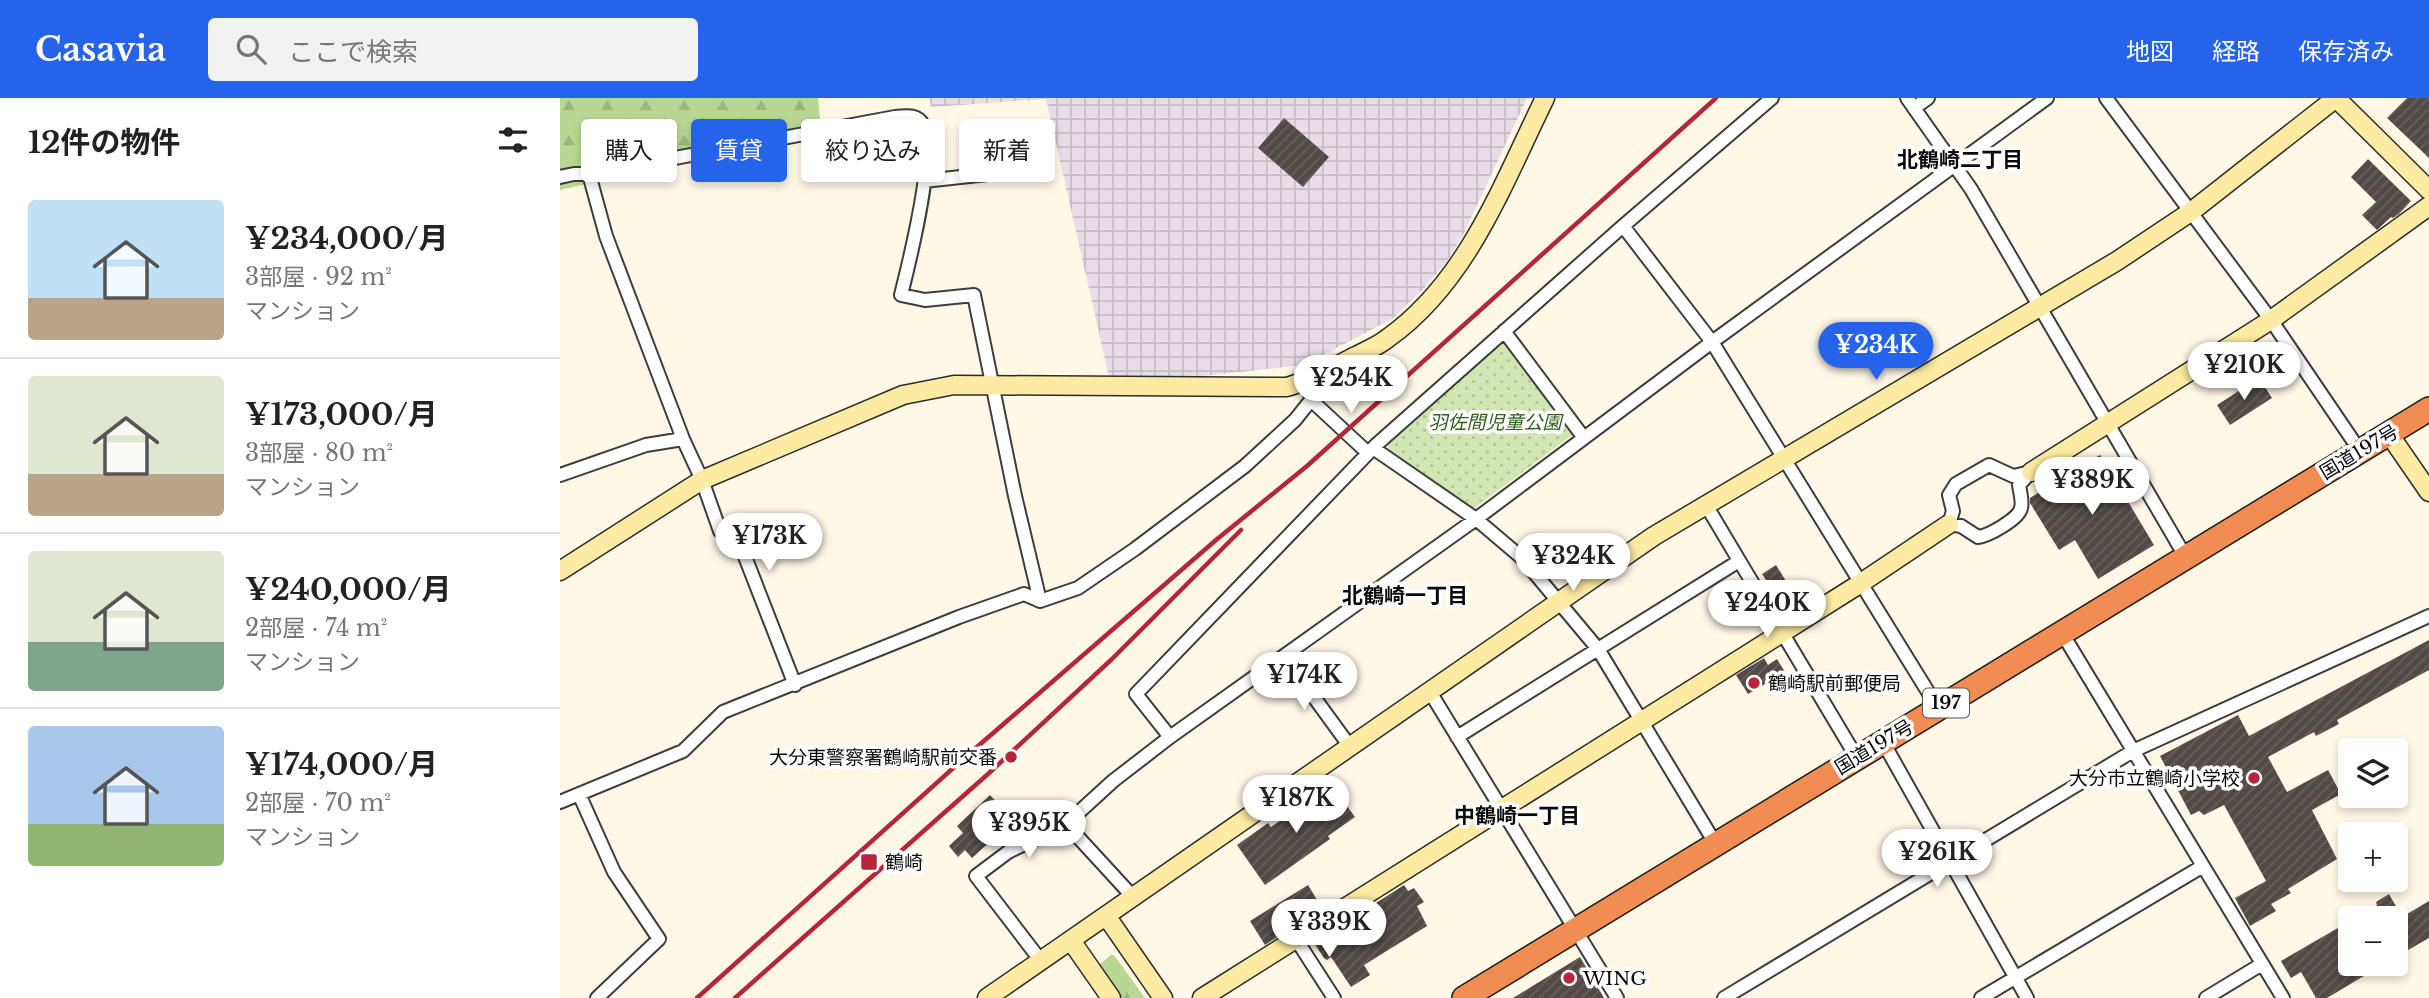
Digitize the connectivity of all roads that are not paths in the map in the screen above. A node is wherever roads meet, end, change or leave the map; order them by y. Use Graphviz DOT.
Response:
graph roads {
  1 [pos="1545,98"];
  2 [pos="1772,98"];
  3 [pos="1928,98"];
  4 [pos="2047,98"];
  5 [pos="2106,98"];
  6 [pos="2336,98"];
  7 [pos="1910,103"];
  8 [pos="884,119"];
  9 [pos="918,119"];
  10 [pos="801,135"];
  11 [pos="677,158"];
  12 [pos="1955,165"];
  13 [pos="581,174"];
  14 [pos="560,177"];
  15 [pos="591,182"];
  16 [pos="924,182"];
  17 [pos="2429,190"];
  18 [pos="2429,206"];
  19 [pos="2192,211"];
  20 [pos="1623,226"];
  21 [pos="2040,307"];
  22 [pos="2271,320"];
  23 [pos="1504,331"];
  24 [pos="1712,342"];
  25 [pos="1309,381"];
  26 [pos="992,386"];
  27 [pos="1311,400"];
  28 [pos="2429,410"];
  29 [pos="2108,423"];
  30 [pos="2389,434"];
  31 [pos="1584,438"];
  32 [pos="683,439"];
  33 [pos="1371,451"];
  34 [pos="2360,451"];
  35 [pos="1784,459"];
  36 [pos="2031,472"];
  37 [pos="560,475"];
  38 [pos="702,480"];
  39 [pos="2429,492"];
  40 [pos="1706,505"];
  41 [pos="1476,519"];
  42 [pos="1949,524"];
  43 [pos="2185,556"];
  44 [pos="1739,561"];
  45 [pos="560,571"];
  46 [pos="1861,583"];
  47 [pos="1040,601"];
  48 [pos="1559,602"];
  49 [pos="2429,617"];
  50 [pos="1782,632"];
  51 [pos="2062,633"];
  52 [pos="1598,649"];
  53 [pos="1284,656"];
  54 [pos="795,685"];
  55 [pos="1430,692"];
  56 [pos="1938,708"];
  57 [pos="1642,721"];
  58 [pos="1170,737"];
  59 [pos="1457,737"];
  60 [pos="1883,742"];
  61 [pos="1351,748"];
  62 [pos="2133,751"];
  63 [pos="1857,758"];
  64 [pos="579,794"];
  65 [pos="560,802"];
  66 [pos="1502,809"];
  67 [pos="1066,824"];
  68 [pos="1716,844"];
  69 [pos="1950,862"];
  70 [pos="2203,866"];
  71 [pos="1134,898"];
  72 [pos="1107,918"];
  73 [pos="1576,930"];
  74 [pos="1296,939"];
  75 [pos="1072,942"];
  76 [pos="1041,961"];
  77 [pos="2262,964"];
  78 [pos="2016,977"];
  79 [pos="597,998"];
  80 [pos="987,998"];
  81 [pos="1111,998"];
  82 [pos="1163,998"];
  83 [pos="1202,998"];
  84 [pos="1334,998"];
  85 [pos="1464,998"];
  86 [pos="1617,998"];
  87 [pos="1724,998"];
  88 [pos="1981,998"];
  89 [pos="2027,998"];
  90 [pos="2206,998"];
  91 [pos="2283,998"];
  1 -- 25 [label="street"];
  2 -- 20 [label="street"];
  3 -- 7 [label="street"];
  4 -- 12 [label="street"];
  5 -- 19 [label="street"];
  6 -- 17 [label="street"];
  6 -- 19 [label="street"];
  7 -- 12 [label="street"];
  8 -- 9 [label="street"];
  10 -- 11 [label="street"];
  12 -- 21 [label="street"];
  12 -- 24 [label="street"];
  13 -- 14 [label="street"];
  15 -- 32 [label="street"];
  16 -- 26 [label="street"];
  18 -- 22 [label="street"];
  19 -- 21 [label="street"];
  19 -- 22 [label="street"];
  20 -- 23 [label="street"];
  20 -- 24 [label="street"];
  21 -- 29 [label="street"];
  21 -- 35 [label="street"];
  22 -- 29 [label="street"];
  22 -- 34 [label="street"];
  23 -- 31 [label="street"];
  23 -- 33 [label="street"];
  24 -- 31 [label="street"];
  24 -- 35 [label="street"];
  25 -- 26 [label="street"];
  25 -- 27 [label="street"];
  26 -- 38 [label="street"];
  26 -- 47 [label="street"];
  27 -- 33 [label="street"];
  27 -- 47 [label="street"];
  28 -- 30 [label="highway, 国道197号 / 197"];
  29 -- 36 [label="street"];
  29 -- 43 [label="street"];
  30 -- 34 [label="highway, 国道197号 / 197"];
  30 -- 39 [label="street"];
  31 -- 41 [label="street"];
  32 -- 37 [label="street"];
  32 -- 38 [label="street"];
  33 -- 41 [label="street"];
  33 -- 58 [label="street"];
  34 -- 43 [label="highway, 国道197号 / 197"];
  35 -- 40 [label="street"];
  35 -- 46 [label="street"];
  36 -- 42 [label="street"];
  36 -- 42 [label="street"];
  38 -- 45 [label="street"];
  38 -- 54 [label="street"];
  40 -- 44 [label="street"];
  40 -- 48 [label="street"];
  41 -- 48 [label="street"];
  41 -- 53 [label="street"];
  42 -- 46 [label="street"];
  43 -- 51 [label="highway, 国道197号 / 197"];
  44 -- 50 [label="street"];
  44 -- 52 [label="street"];
  46 -- 50 [label="street"];
  46 -- 56 [label="street"];
  47 -- 54 [label="street"];
  48 -- 52 [label="street"];
  48 -- 55 [label="street"];
  49 -- 62 [label="street"];
  50 -- 57 [label="street"];
  50 -- 63 [label="street"];
  51 -- 56 [label="highway, 国道197号 / 197"];
  51 -- 62 [label="street"];
  52 -- 57 [label="street"];
  52 -- 59 [label="street"];
  53 -- 58 [label="street"];
  53 -- 61 [label="street"];
  54 -- 64 [label="street"];
  55 -- 59 [label="street"];
  55 -- 61 [label="street"];
  56 -- 60 [label="highway, 国道197号 / 197"];
  57 -- 66 [label="street"];
  57 -- 68 [label="street"];
  58 -- 67 [label="street"];
  59 -- 66 [label="street"];
  60 -- 63 [label="highway, 国道197号 / 197"];
  60 -- 69 [label="street"];
  61 -- 71 [label="street"];
  62 -- 69 [label="street"];
  62 -- 70 [label="street"];
  63 -- 68 [label="highway, 国道197号 / 197"];
  64 -- 65 [label="street"];
  64 -- 79 [label="street"];
  66 -- 73 [label="street"];
  66 -- 74 [label="street"];
  67 -- 71 [label="street"];
  67 -- 76 [label="street"];
  68 -- 73 [label="highway, 国道197号 / 197"];
  69 -- 78 [label="street"];
  69 -- 87 [label="street"];
  70 -- 77 [label="street"];
  70 -- 78 [label="street"];
  71 -- 72 [label="street"];
  72 -- 75 [label="street"];
  72 -- 82 [label="street"];
  73 -- 85 [label="highway, 国道197号 / 197"];
  73 -- 86 [label="street"];
  74 -- 83 [label="street"];
  74 -- 84 [label="street"];
  75 -- 76 [label="street"];
  75 -- 81 [label="street"];
  76 -- 80 [label="street"];
  77 -- 90 [label="street"];
  77 -- 91 [label="street"];
  78 -- 88 [label="street"];
  78 -- 89 [label="street"];
}
